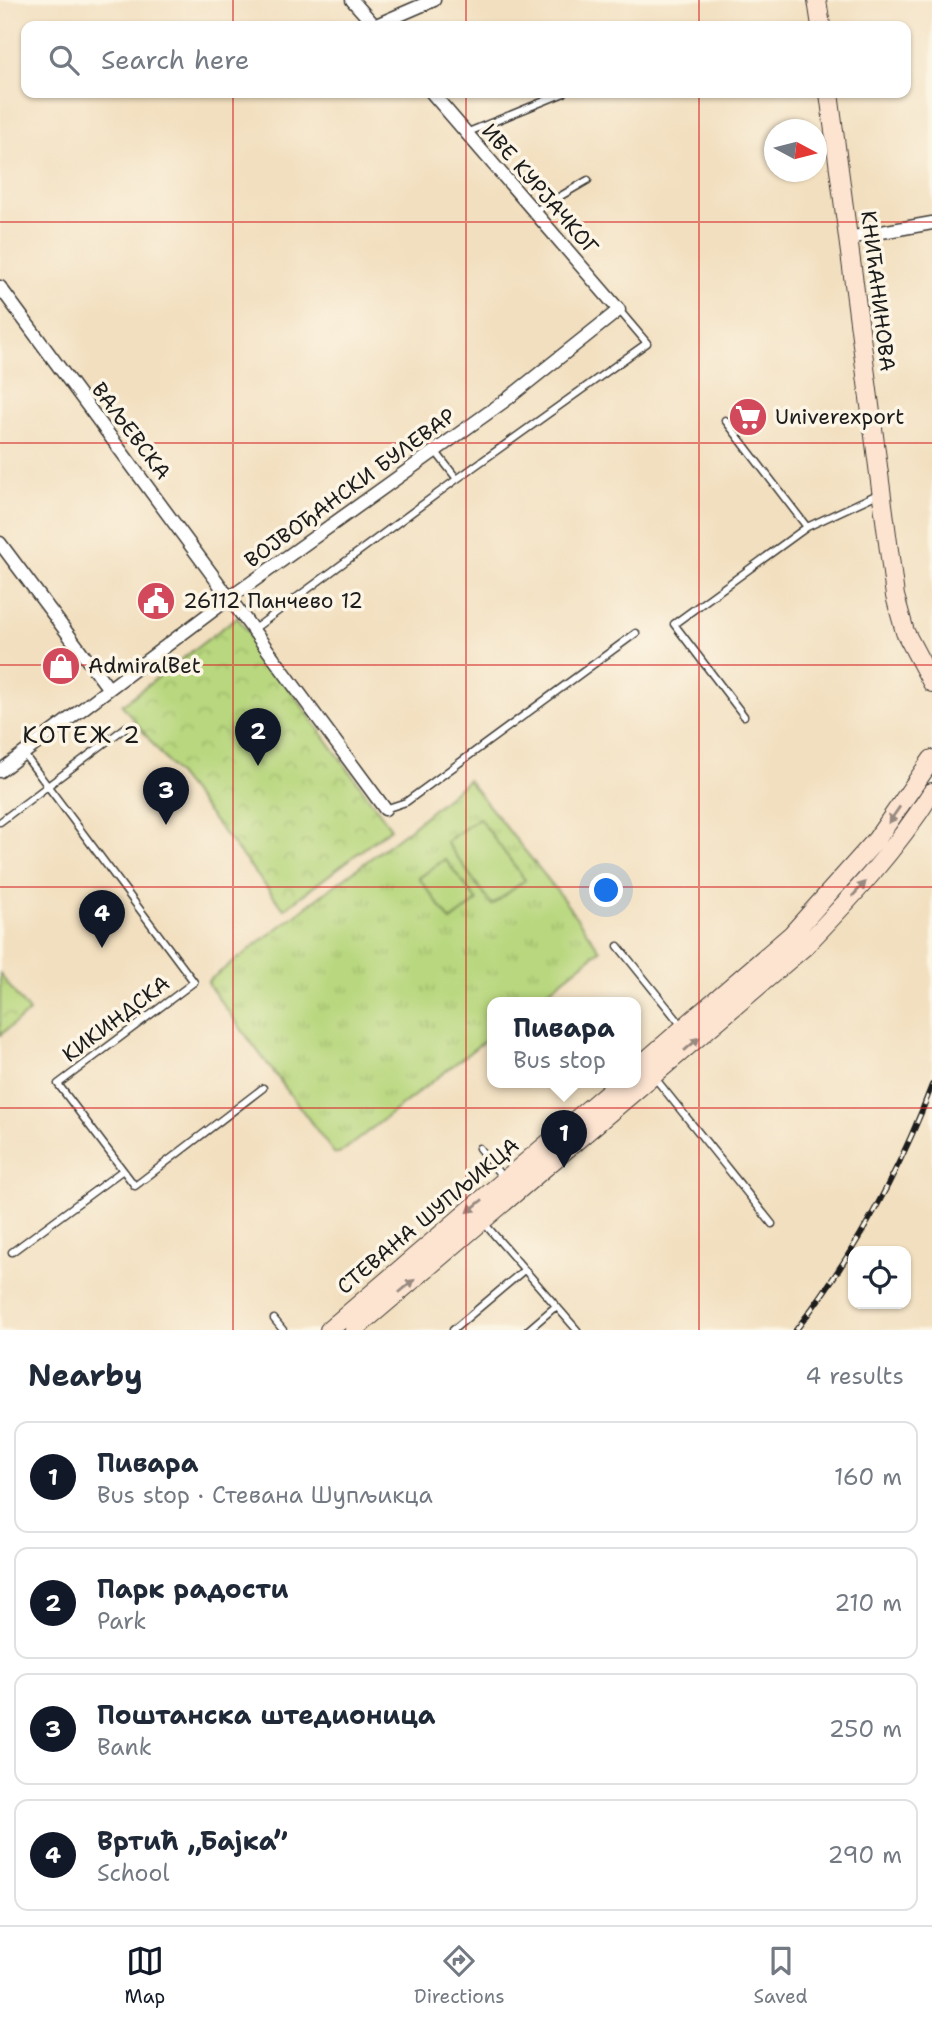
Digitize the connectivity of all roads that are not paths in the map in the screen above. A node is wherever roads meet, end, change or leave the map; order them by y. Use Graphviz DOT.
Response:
graph roads {
  1 [pos="352,0"];
  2 [pos="433,0"];
  3 [pos="817,0"];
  4 [pos="370,21"];
  5 [pos="385,21"];
  6 [pos="820,21"];
  7 [pos="436,98"];
  8 [pos="552,98"];
  9 [pos="830,98"];
  10 [pos="466,133"];
  11 [pos="588,180"];
  12 [pos="534,212"];
  13 [pos="932,223"];
  14 [pos="848,238"];
  15 [pos="0,287"];
  16 [pos="5,303"];
  17 [pos="619,310"];
  18 [pos="725,420"];
  19 [pos="436,452"];
  20 [pos="457,479"];
  21 [pos="881,493"];
  22 [pos="807,527"];
  23 [pos="0,543"];
  24 [pos="231,597"];
  25 [pos="254,629"];
  26 [pos="636,633"];
  27 [pos="925,662"];
  28 [pos="932,683"];
  29 [pos="109,689"];
  30 [pos="744,716"];
  31 [pos="126,727"];
  32 [pos="23,753"];
  33 [pos="932,759"];
  34 [pos="0,771"];
  35 [pos="48,786"];
  36 [pos="932,792"];
  37 [pos="386,808"];
  38 [pos="0,822"];
  39 [pos="618,946"];
  40 [pos="684,1028"];
  41 [pos="641,1065"];
  42 [pos="654,1077"];
  43 [pos="641,1087"];
  44 [pos="263,1088"];
  45 [pos="614,1088"];
  46 [pos="640,1088"];
  47 [pos="479,1147"];
  48 [pos="122,1170"];
  49 [pos="510,1188"];
  50 [pos="483,1222"];
  51 [pos="772,1224"];
  52 [pos="12,1252"];
  53 [pos="524,1270"];
  54 [pos="556,1306"];
  55 [pos="274,1319"];
  56 [pos="283,1330"];
  57 [pos="328,1330"];
  58 [pos="354,1330"];
  59 [pos="453,1330"];
  60 [pos="528,1330"];
  61 [pos="576,1330"];
  1 -- 4 [label="street"];
  2 -- 5 [label="street"];
  3 -- 6 [label="main road"];
  7 -- 10 [label="street, ИВЕ КУРЈАЧКОГ"];
  8 -- 10 [label="lane"];
  9 -- 14 [label="main road, КНИЋАНИНОВА"];
  10 -- 12 [label="street, ИВЕ КУРЈАЧКОГ"];
  11 -- 12 [label="lane"];
  12 -- 17 [label="street, ИВЕ КУРЈАЧКОГ"];
  13 -- 14 [label="street"];
  14 -- 21 [label="main road, КНИЋАНИНОВА"];
  15 -- 16 [label="street, ВАЉЕВСКА"];
  16 -- 24 [label="street, ВАЉЕВСКА"];
  17 -- 19 [label="street, ВОЈВОЂАНСКИ БУЛЕВАР"];
  17 -- 20 [label="lane"];
  18 -- 22 [label="lane"];
  19 -- 20 [label="lane"];
  19 -- 24 [label="street, ВОЈВОЂАНСКИ БУЛЕВАР"];
  20 -- 25 [label="lane"];
  21 -- 22 [label="lane"];
  21 -- 27 [label="main road, КНИЋАНИНОВА"];
  22 -- 30 [label="lane"];
  23 -- 29 [label="street"];
  24 -- 25 [label="street, ВАЉЕВСКА"];
  24 -- 29 [label="street, ВОЈВОЂАНСКИ БУЛЕВАР"];
  25 -- 37 [label="street, ВАЉЕВСКА"];
  26 -- 37 [label="lane"];
  27 -- 28 [label="main road, КНИЋАНИНОВА"];
  29 -- 32 [label="street, ВОЈВОЂАНСКИ БУЛЕВАР"];
  31 -- 35 [label="lane"];
  32 -- 34 [label="street, ВОЈВОЂАНСКИ БУЛЕВАР"];
  32 -- 35 [label="lane"];
  33 -- 40 [label="main road, one-way"];
  35 -- 38 [label="lane"];
  35 -- 48 [label="lane, КИКИНДСКА"];
  42 -- 36 [label="main road, СТЕВАНА ШУПЉИКЦА, one-way"];
  39 -- 40 [label="lane"];
  40 -- 41 [label="main road"];
  42 -- 43 [label="main road, СТЕВАНА ШУПЉИКЦА"];
  42 -- 51 [label="lane"];
  44 -- 48 [label="lane"];
  45 -- 49 [label="main road, СТЕВАНА ШУПЉИКЦА"];
  46 -- 49 [label="main road, СТЕВАНА ШУПЉИКЦА"];
  47 -- 49 [label="lane"];
  48 -- 52 [label="lane"];
  49 -- 50 [label="main road, СТЕВАНА ШУПЉИКЦА"];
  49 -- 57 [label="main road, СТЕВАНА ШУПЉИКЦА, one-way"];
  50 -- 53 [label="lane"];
  58 -- 50 [label="main road, СТЕВАНА ШУПЉИКЦА, one-way"];
  53 -- 54 [label="lane"];
  53 -- 59 [label="lane"];
  54 -- 60 [label="lane"];
  54 -- 61 [label="lane"];
  55 -- 56 [label="lane"];
}
